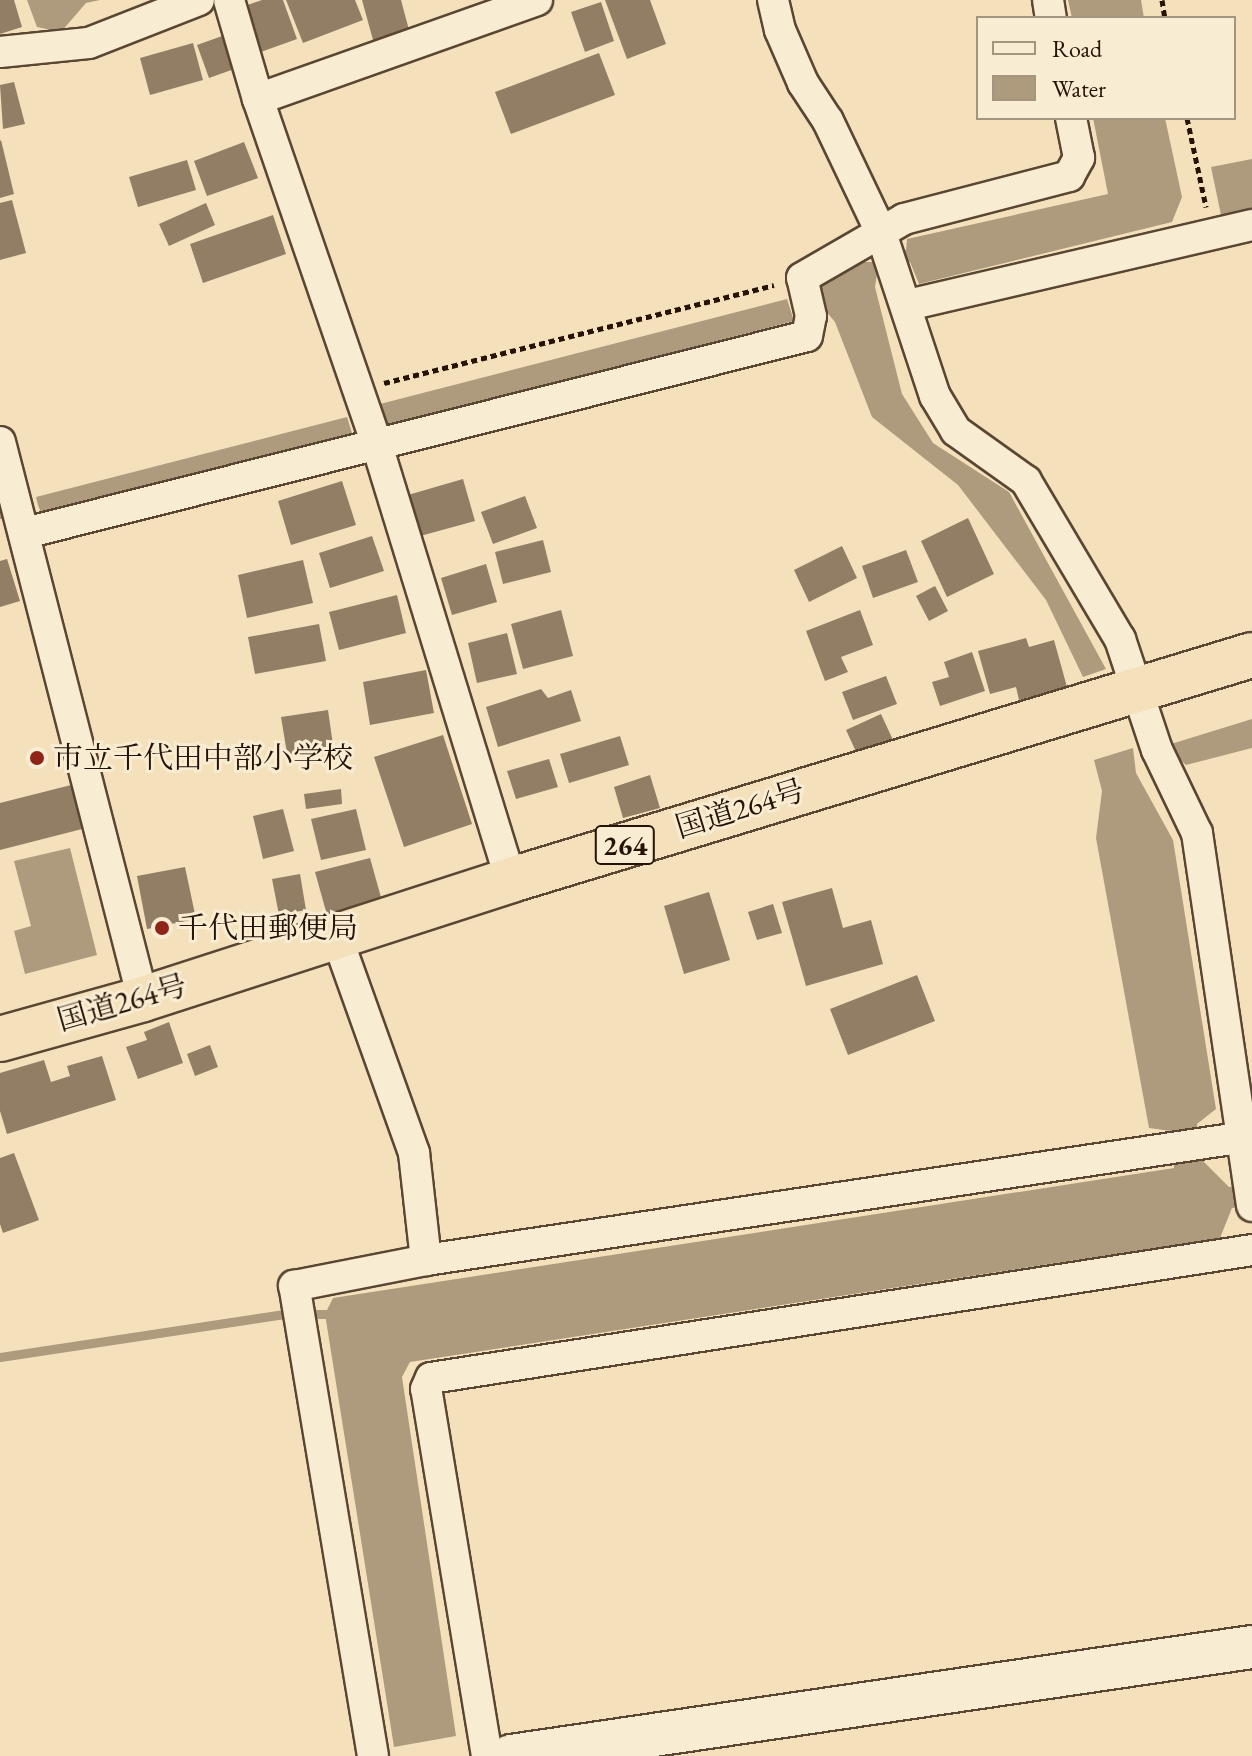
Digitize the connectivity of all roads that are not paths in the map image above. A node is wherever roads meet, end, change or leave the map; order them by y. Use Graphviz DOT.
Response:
graph roads {
  1 [pos="199,0"];
  2 [pos="229,0"];
  3 [pos="537,0"];
  4 [pos="773,0"];
  5 [pos="0,52"];
  6 [pos="258,99"];
  7 [pos="1071,120"];
  8 [pos="1252,225"];
  9 [pos="888,251"];
  10 [pos="908,305"];
  11 [pos="0,442"];
  12 [pos="376,442"];
  13 [pos="25,533"];
  14 [pos="1252,655"];
  15 [pos="1135,688"];
  16 [pos="511,880"];
  17 [pos="336,935"];
  18 [pos="143,999"];
  19 [pos="0,1039"];
  20 [pos="1247,1137"];
  21 [pos="1250,1191"];
  22 [pos="1252,1250"];
  23 [pos="426,1260"];
  24 [pos="1252,1647"];
  25 [pos="373,1756"];
  26 [pos="487,1756"];
  27 [pos="511,1756"];
  1 -- 5 [label="street"];
  2 -- 6 [label="street"];
  3 -- 6 [label="street"];
  4 -- 9 [label="street"];
  6 -- 12 [label="street"];
  7 -- 9 [label="street"];
  8 -- 10 [label="street"];
  9 -- 10 [label="street"];
  9 -- 12 [label="street"];
  10 -- 15 [label="street"];
  11 -- 13 [label="street"];
  12 -- 13 [label="street"];
  12 -- 16 [label="street"];
  13 -- 18 [label="street"];
  14 -- 15 [label="highway, 国道264号 / 264"];
  15 -- 16 [label="highway, 国道264号 / 264"];
  15 -- 20 [label="street"];
  16 -- 17 [label="highway, 国道264号 / 264"];
  17 -- 18 [label="highway, 国道264号 / 264"];
  17 -- 23 [label="street"];
  18 -- 19 [label="highway, 国道264号 / 264"];
  20 -- 21 [label="street"];
  20 -- 23 [label="street"];
  22 -- 26 [label="street"];
  23 -- 25 [label="street"];
  24 -- 27 [label="street"];
}
